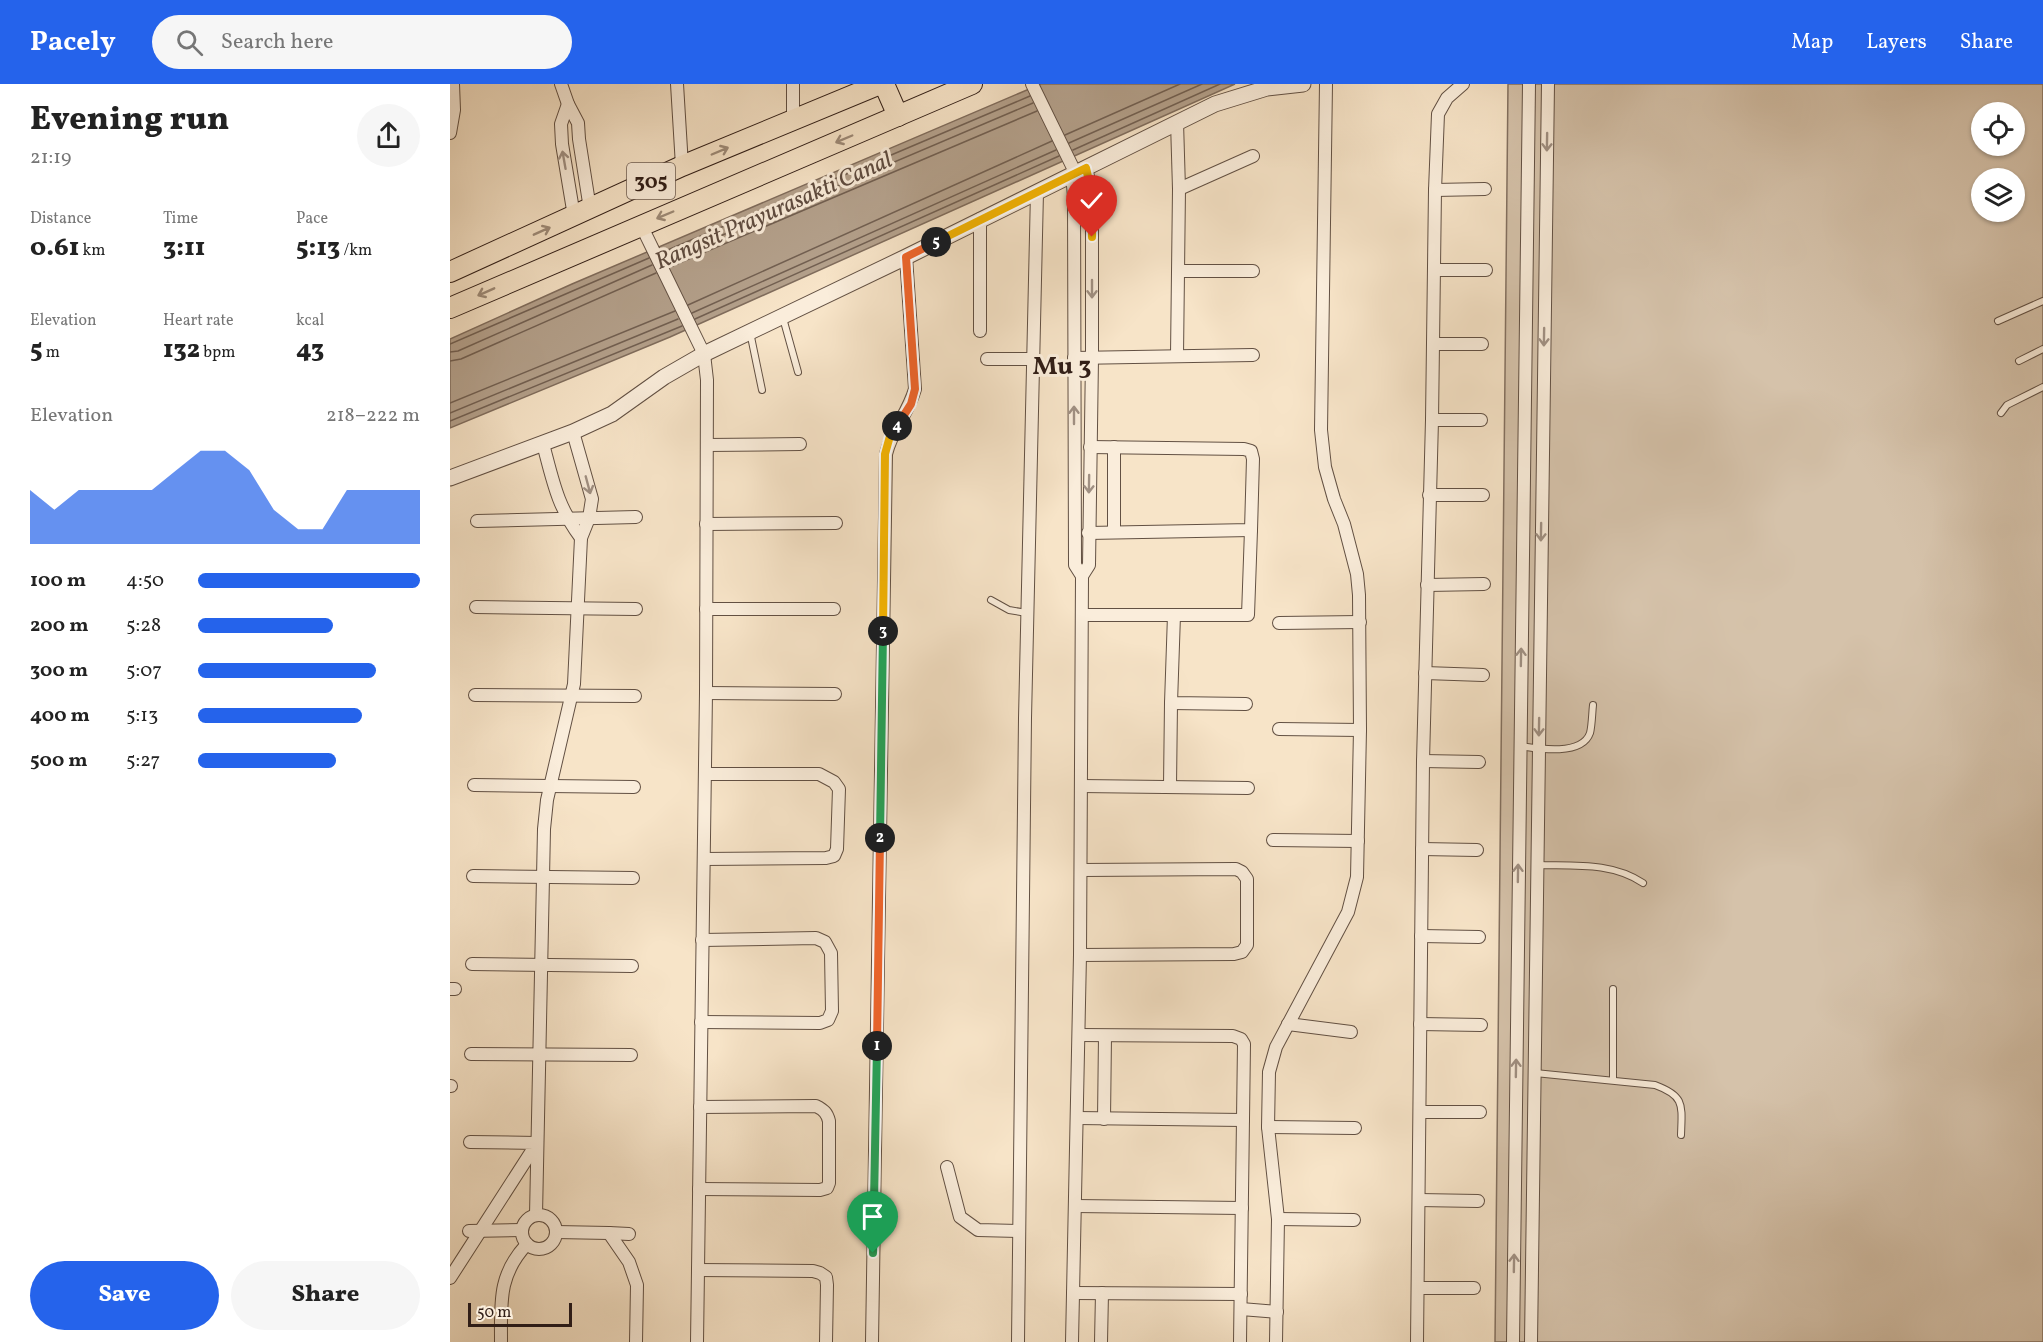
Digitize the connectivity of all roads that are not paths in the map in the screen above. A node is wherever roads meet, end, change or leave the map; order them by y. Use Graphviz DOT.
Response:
graph roads {
  1 [pos="453,84"];
  2 [pos="561,84"];
  3 [pos="677,84"];
  4 [pos="793,84"];
  5 [pos="882,84"];
  6 [pos="972,84"];
  7 [pos="1032,84"];
  8 [pos="1303,84"];
  9 [pos="1326,84"];
  10 [pos="1462,84"];
  11 [pos="1529,84"];
  12 [pos="1548,84"];
  13 [pos="852,89"];
  14 [pos="568,104"];
  15 [pos="898,116"];
  16 [pos="793,120"];
  17 [pos="1178,122"];
  18 [pos="450,133"];
  19 [pos="1253,156"];
  20 [pos="682,166"];
  21 [pos="1076,169"];
  22 [pos="1179,189"];
  23 [pos="1485,189"];
  24 [pos="1435,190"];
  25 [pos="1037,192"];
  26 [pos="582,212"];
  27 [pos="980,219"];
  28 [pos="1528,223"];
  29 [pos="1546,224"];
  30 [pos="644,231"];
  31 [pos="906,257"];
  32 [pos="1434,270"];
  33 [pos="1486,270"];
  34 [pos="1179,271"];
  35 [pos="1253,271"];
  36 [pos="450,272"];
  37 [pos="2043,301"];
  38 [pos="450,308"];
  39 [pos="782,316"];
  40 [pos="1998,321"];
  41 [pos="980,331"];
  42 [pos="750,332"];
  43 [pos="1433,344"];
  44 [pos="1482,344"];
  45 [pos="2043,350"];
  46 [pos="704,354"];
  47 [pos="1177,355"];
  48 [pos="1253,355"];
  49 [pos="1074,358"];
  50 [pos="1092,358"];
  51 [pos="987,359"];
  52 [pos="1033,359"];
  53 [pos="2019,361"];
  54 [pos="798,372"];
  55 [pos="2043,387"];
  56 [pos="762,390"];
  57 [pos="2001,414"];
  58 [pos="1432,420"];
  59 [pos="1481,420"];
  60 [pos="573,432"];
  61 [pos="543,444"];
  62 [pos="800,444"];
  63 [pos="707,445"];
  64 [pos="1090,447"];
  65 [pos="1114,447"];
  66 [pos="450,477"];
  67 [pos="1523,482"];
  68 [pos="1542,482"];
  69 [pos="1429,495"];
  70 [pos="1483,495"];
  71 [pos="636,517"];
  72 [pos="589,518"];
  73 [pos="567,519"];
  74 [pos="477,521"];
  75 [pos="706,524"];
  76 [pos="836,524"];
  77 [pos="1251,530"];
  78 [pos="1114,532"];
  79 [pos="1088,533"];
  80 [pos="581,538"];
  81 [pos="1082,576"];
  82 [pos="1484,584"];
  83 [pos="1427,585"];
  84 [pos="991,600"];
  85 [pos="476,607"];
  86 [pos="578,608"];
  87 [pos="636,609"];
  88 [pos="706,609"];
  89 [pos="834,609"];
  90 [pos="1027,613"];
  91 [pos="1082,615"];
  92 [pos="1174,615"];
  93 [pos="1360,622"];
  94 [pos="1279,623"];
  95 [pos="1425,673"];
  96 [pos="1483,675"];
  97 [pos="706,693"];
  98 [pos="835,694"];
  99 [pos="475,695"];
  100 [pos="572,696"];
  101 [pos="635,696"];
  102 [pos="1171,703"];
  103 [pos="1246,704"];
  104 [pos="1593,705"];
  105 [pos="1279,729"];
  106 [pos="1360,730"];
  107 [pos="1520,746"];
  108 [pos="1539,748"];
  109 [pos="1423,761"];
  110 [pos="1479,762"];
  111 [pos="705,774"];
  112 [pos="474,786"];
  113 [pos="551,786"];
  114 [pos="1081,786"];
  115 [pos="1170,786"];
  116 [pos="634,787"];
  117 [pos="1248,788"];
  118 [pos="1273,840"];
  119 [pos="1358,841"];
  120 [pos="1422,849"];
  121 [pos="1478,850"];
  122 [pos="704,860"];
  123 [pos="1537,865"];
  124 [pos="1081,870"];
  125 [pos="473,876"];
  126 [pos="542,877"];
  127 [pos="633,878"];
  128 [pos="1643,883"];
  129 [pos="1421,936"];
  130 [pos="1479,937"];
  131 [pos="702,940"];
  132 [pos="1080,955"];
  133 [pos="472,964"];
  134 [pos="540,965"];
  135 [pos="632,966"];
  136 [pos="1613,989"];
  137 [pos="1516,1016"];
  138 [pos="1535,1017"];
  139 [pos="701,1022"];
  140 [pos="1288,1024"];
  141 [pos="1420,1024"];
  142 [pos="1481,1024"];
  143 [pos="1352,1032"];
  144 [pos="1079,1035"];
  145 [pos="1105,1036"];
  146 [pos="471,1054"];
  147 [pos="538,1054"];
  148 [pos="631,1055"];
  149 [pos="1535,1073"];
  150 [pos="1613,1080"];
  151 [pos="700,1107"];
  152 [pos="1420,1112"];
  153 [pos="1480,1112"];
  154 [pos="1077,1118"];
  155 [pos="1104,1119"];
  156 [pos="1243,1120"];
  157 [pos="1268,1127"];
  158 [pos="1355,1128"];
  159 [pos="1681,1135"];
  160 [pos="471,1142"];
  161 [pos="537,1143"];
  162 [pos="947,1167"];
  163 [pos="699,1189"];
  164 [pos="1419,1200"];
  165 [pos="1478,1201"];
  166 [pos="1075,1206"];
  167 [pos="1242,1208"];
  168 [pos="536,1215"];
  169 [pos="1278,1219"];
  170 [pos="1354,1220"];
  171 [pos="469,1230"];
  172 [pos="522,1230"];
  173 [pos="1019,1231"];
  174 [pos="556,1232"];
  175 [pos="609,1233"];
  176 [pos="629,1234"];
  177 [pos="527,1244"];
  178 [pos="698,1270"];
  179 [pos="450,1278"];
  180 [pos="1514,1287"];
  181 [pos="1418,1288"];
  182 [pos="1474,1288"];
  183 [pos="1532,1288"];
  184 [pos="1073,1293"];
  185 [pos="1102,1293"];
  186 [pos="1241,1294"];
  187 [pos="1241,1309"];
  188 [pos="1276,1312"];
  189 [pos="501,1342"];
  190 [pos="636,1342"];
  191 [pos="697,1342"];
  192 [pos="826,1342"];
  193 [pos="872,1342"];
  194 [pos="1018,1342"];
  195 [pos="1072,1342"];
  196 [pos="1101,1342"];
  197 [pos="1240,1342"];
  198 [pos="1276,1342"];
  199 [pos="1417,1342"];
  200 [pos="1513,1342"];
  201 [pos="1532,1342"];
  1 -- 18 [label="street"];
  2 -- 14 [label="street"];
  3 -- 20 [label="street"];
  4 -- 16 [label="street"];
  5 -- 13 [label="main road, 305"];
  5 -- 15 [label="main road"];
  6 -- 15 [label="main road, 305"];
  7 -- 21 [label="street"];
  8 -- 17 [label="street"];
  9 -- 93 [label="street"];
  10 -- 24 [label="street"];
  11 -- 28 [label="street"];
  12 -- 29 [label="street, one-way"];
  13 -- 16 [label="main road, 305"];
  14 -- 26 [label="street"];
  26 -- 14 [label="street, one-way"];
  15 -- 30 [label="main road, 305, one-way"];
  20 -- 16 [label="main road, 305, one-way"];
  17 -- 21 [label="street"];
  17 -- 22 [label="street"];
  19 -- 22 [label="street"];
  20 -- 26 [label="main road, 305"];
  21 -- 25 [label="street"];
  21 -- 49 [label="street"];
  21 -- 50 [label="street, one-way"];
  22 -- 34 [label="street"];
  23 -- 24 [label="street"];
  24 -- 32 [label="street"];
  25 -- 27 [label="street"];
  25 -- 52 [label="street"];
  36 -- 26 [label="main road, 305, one-way"];
  27 -- 31 [label="street"];
  27 -- 41 [label="street"];
  28 -- 29 [label="street"];
  28 -- 67 [label="street"];
  29 -- 68 [label="street, one-way"];
  30 -- 38 [label="main road, 305, one-way"];
  30 -- 46 [label="street"];
  31 -- 39 [label="street"];
  31 -- 193 [label="street"];
  32 -- 33 [label="street"];
  32 -- 43 [label="street"];
  34 -- 35 [label="street"];
  34 -- 47 [label="street"];
  37 -- 40 [label="lane"];
  39 -- 42 [label="street"];
  39 -- 54 [label="lane"];
  42 -- 46 [label="street"];
  42 -- 56 [label="lane"];
  43 -- 44 [label="street"];
  43 -- 58 [label="street"];
  45 -- 53 [label="lane"];
  46 -- 60 [label="street"];
  46 -- 63 [label="street"];
  47 -- 48 [label="street"];
  47 -- 50 [label="street"];
  49 -- 50 [label="street"];
  81 -- 49 [label="street, one-way"];
  50 -- 64 [label="street"];
  51 -- 52 [label="street"];
  52 -- 90 [label="street"];
  55 -- 57 [label="lane"];
  58 -- 59 [label="street"];
  58 -- 69 [label="street"];
  60 -- 61 [label="street"];
  60 -- 72 [label="street, one-way"];
  61 -- 66 [label="street"];
  61 -- 73 [label="street"];
  62 -- 63 [label="street"];
  63 -- 75 [label="street"];
  64 -- 65 [label="street"];
  64 -- 79 [label="street, one-way"];
  65 -- 77 [label="street"];
  65 -- 78 [label="street"];
  67 -- 68 [label="street"];
  107 -- 67 [label="street, one-way"];
  68 -- 108 [label="street, one-way"];
  69 -- 70 [label="street"];
  69 -- 83 [label="street"];
  71 -- 72 [label="street"];
  72 -- 73 [label="street"];
  72 -- 80 [label="street"];
  73 -- 74 [label="street"];
  73 -- 80 [label="street"];
  75 -- 76 [label="street"];
  75 -- 88 [label="street"];
  77 -- 78 [label="street"];
  77 -- 92 [label="street"];
  78 -- 79 [label="street"];
  79 -- 81 [label="street"];
  80 -- 86 [label="street"];
  81 -- 91 [label="street"];
  82 -- 83 [label="street"];
  83 -- 95 [label="street"];
  84 -- 90 [label="lane"];
  85 -- 86 [label="street"];
  86 -- 87 [label="street"];
  86 -- 100 [label="street"];
  88 -- 89 [label="street"];
  88 -- 97 [label="street"];
  90 -- 173 [label="street"];
  91 -- 92 [label="street"];
  91 -- 114 [label="street"];
  92 -- 102 [label="street"];
  93 -- 94 [label="street"];
  93 -- 106 [label="street"];
  95 -- 96 [label="street"];
  95 -- 109 [label="street"];
  97 -- 98 [label="street"];
  97 -- 111 [label="street"];
  99 -- 100 [label="street"];
  100 -- 101 [label="street"];
  100 -- 113 [label="street"];
  102 -- 103 [label="street"];
  102 -- 115 [label="street"];
  104 -- 108 [label="lane"];
  105 -- 106 [label="street"];
  106 -- 119 [label="street"];
  107 -- 108 [label="lane"];
  137 -- 107 [label="street, one-way"];
  108 -- 123 [label="street"];
  109 -- 110 [label="street"];
  109 -- 120 [label="street"];
  111 -- 122 [label="street"];
  111 -- 122 [label="street"];
  112 -- 113 [label="street"];
  113 -- 116 [label="street"];
  113 -- 126 [label="street"];
  114 -- 115 [label="street"];
  114 -- 124 [label="street"];
  115 -- 117 [label="street"];
  118 -- 119 [label="street"];
  119 -- 140 [label="street"];
  120 -- 121 [label="street"];
  120 -- 129 [label="street"];
  122 -- 131 [label="street"];
  123 -- 128 [label="lane"];
  123 -- 138 [label="street"];
  124 -- 132 [label="street"];
  124 -- 132 [label="street"];
  125 -- 126 [label="street"];
  126 -- 127 [label="street"];
  126 -- 134 [label="street"];
  129 -- 130 [label="street"];
  129 -- 141 [label="street"];
  131 -- 139 [label="street"];
  131 -- 139 [label="street"];
  132 -- 144 [label="street"];
  133 -- 134 [label="street"];
  134 -- 135 [label="street"];
  134 -- 147 [label="street"];
  136 -- 150 [label="lane"];
  137 -- 138 [label="street"];
  180 -- 137 [label="street, one-way"];
  138 -- 149 [label="street"];
  139 -- 151 [label="street"];
  140 -- 143 [label="street"];
  140 -- 157 [label="street"];
  141 -- 142 [label="street"];
  141 -- 152 [label="street"];
  144 -- 145 [label="street"];
  144 -- 154 [label="street"];
  145 -- 155 [label="street"];
  145 -- 156 [label="street"];
  146 -- 147 [label="street"];
  147 -- 148 [label="street"];
  147 -- 161 [label="street"];
  149 -- 150 [label="lane"];
  149 -- 183 [label="street"];
  150 -- 159 [label="lane"];
  151 -- 163 [label="street"];
  151 -- 163 [label="street"];
  152 -- 153 [label="street"];
  152 -- 164 [label="street"];
  154 -- 155 [label="street"];
  154 -- 166 [label="street"];
  155 -- 156 [label="street"];
  156 -- 167 [label="street"];
  157 -- 158 [label="street"];
  157 -- 169 [label="street"];
  160 -- 161 [label="street"];
  161 -- 168 [label="street"];
  161 -- 179 [label="street"];
  162 -- 173 [label="street"];
  163 -- 178 [label="street"];
  164 -- 165 [label="street"];
  164 -- 181 [label="street"];
  166 -- 167 [label="street"];
  166 -- 184 [label="street"];
  167 -- 186 [label="street"];
  168 -- 172 [label="street"];
  168 -- 174 [label="street"];
  169 -- 170 [label="street"];
  169 -- 188 [label="street"];
  171 -- 172 [label="street"];
  172 -- 177 [label="street"];
  173 -- 194 [label="street"];
  174 -- 175 [label="street"];
  174 -- 177 [label="street"];
  175 -- 176 [label="street"];
  175 -- 190 [label="street"];
  177 -- 189 [label="street"];
  178 -- 191 [label="street"];
  178 -- 192 [label="street"];
  180 -- 183 [label="street"];
  180 -- 200 [label="street"];
  181 -- 182 [label="street"];
  181 -- 199 [label="street"];
  183 -- 201 [label="street"];
  184 -- 185 [label="street"];
  184 -- 195 [label="street"];
  185 -- 186 [label="street"];
  185 -- 196 [label="street"];
  186 -- 187 [label="street"];
  187 -- 188 [label="street"];
  187 -- 197 [label="street"];
  188 -- 198 [label="street"];
}
